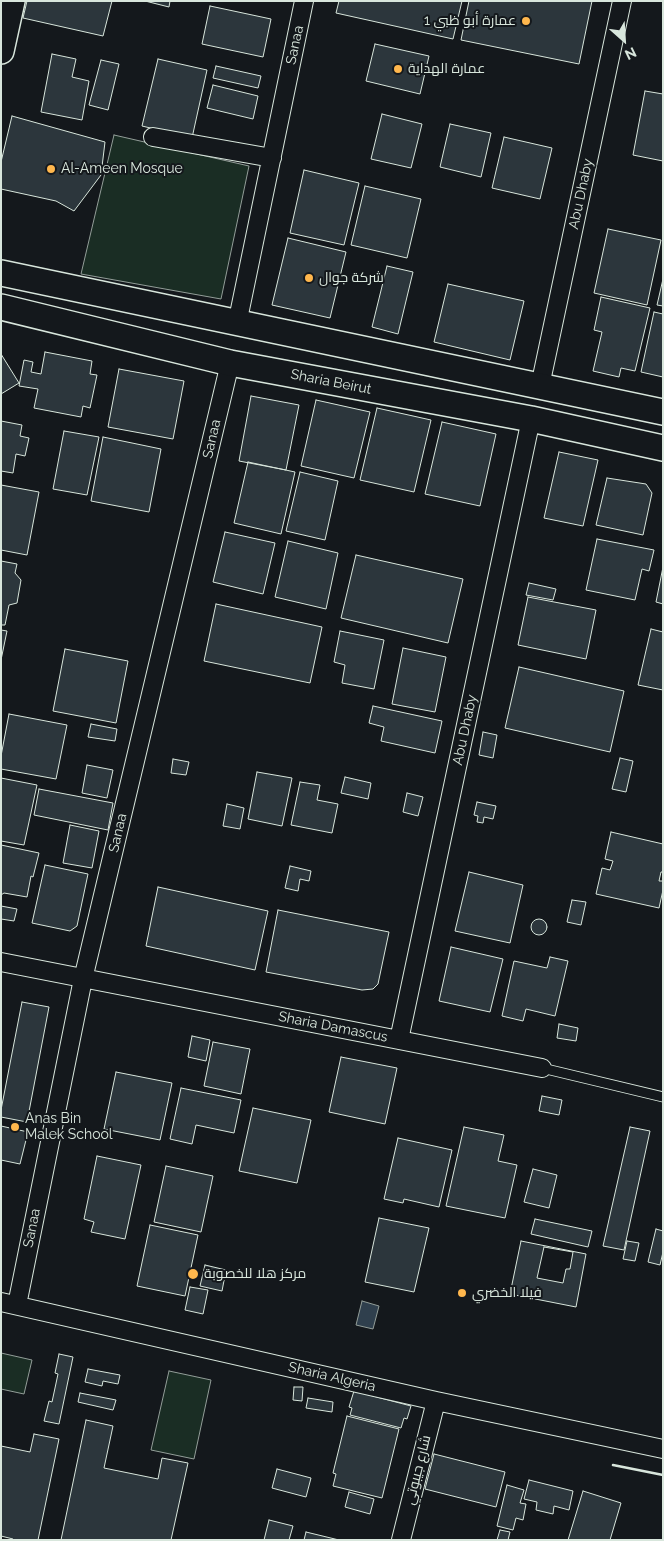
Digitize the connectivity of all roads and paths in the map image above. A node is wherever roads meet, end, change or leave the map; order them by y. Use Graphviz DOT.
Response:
graph roads {
  1 [pos="12,1"];
  2 [pos="304,1"];
  3 [pos="622,1"];
  4 [pos="1,52"];
  5 [pos="153,136"];
  6 [pos="272,158"];
  7 [pos="1,273"];
  8 [pos="1,307"];
  9 [pos="237,324"];
  10 [pos="230,363"];
  11 [pos="540,386"];
  12 [pos="663,412"];
  13 [pos="531,420"];
  14 [pos="663,448"];
  15 [pos="1,962"];
  16 [pos="83,979"];
  17 [pos="399,1040"];
  18 [pos="542,1068"];
  19 [pos="663,1097"];
  20 [pos="9,1303"];
  21 [pos="436,1401"];
  22 [pos="663,1449"];
  23 [pos="402,1540"];
  1 -- 4 [label="main road"];
  2 -- 6 [label="street, Sanaa"];
  3 -- 11 [label="street, Abu Dhaby"];
  5 -- 6 [label="street"];
  6 -- 9 [label="street, Sanaa"];
  7 -- 9 [label="main road"];
  8 -- 10 [label="main road, Sharia Beirut"];
  9 -- 11 [label="main road"];
  10 -- 13 [label="main road, Sharia Beirut"];
  10 -- 16 [label="street, Sanaa"];
  11 -- 12 [label="main road"];
  13 -- 14 [label="main road, Sharia Beirut"];
  13 -- 17 [label="street, Abu Dhaby"];
  15 -- 16 [label="street, Sharia Damascus"];
  16 -- 17 [label="street, Sharia Damascus"];
  16 -- 20 [label="street, Sanaa"];
  17 -- 18 [label="street, Sharia Damascus"];
  18 -- 19 [label="lane, Sharia Damascus"];
  20 -- 21 [label="street, Sharia Algeria"];
  21 -- 22 [label="street, Sharia Algeria"];
  21 -- 23 [label="street, شارع جيبوتي"];
}
